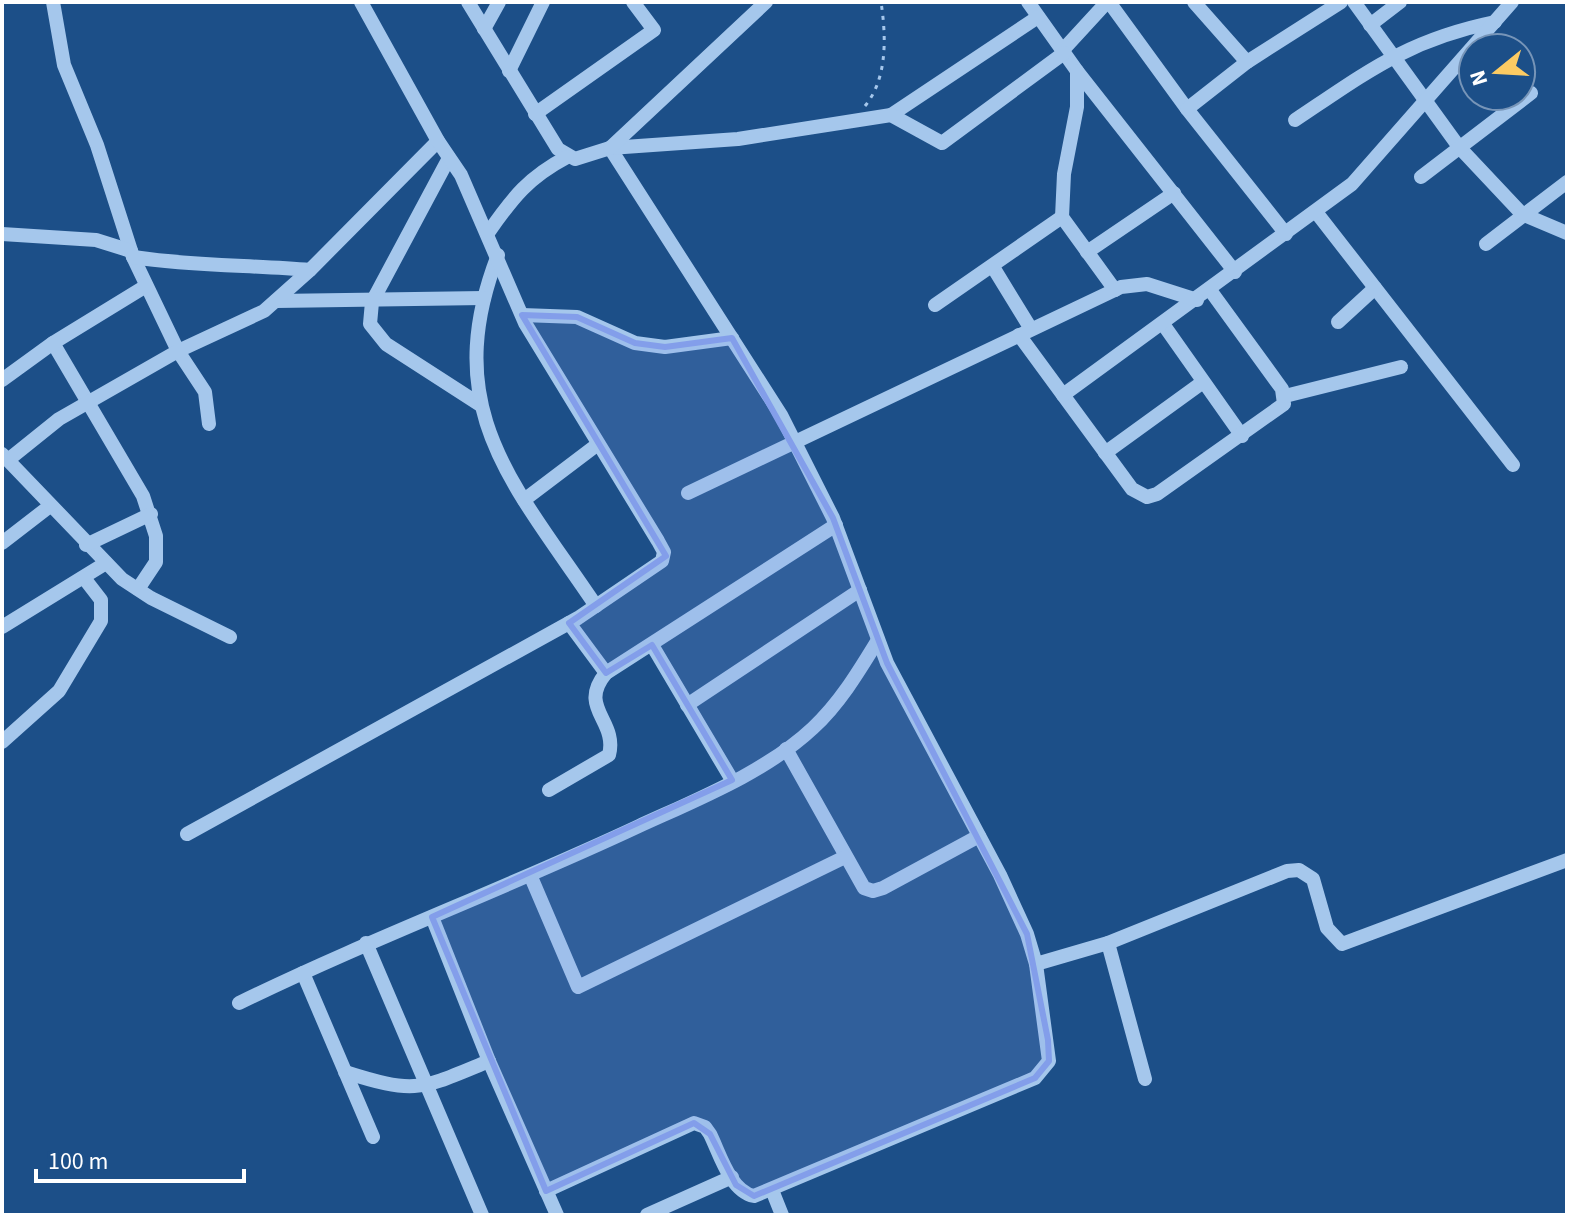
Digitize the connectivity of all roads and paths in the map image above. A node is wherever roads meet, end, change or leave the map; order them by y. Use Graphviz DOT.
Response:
graph roads {
  1 [pos="53,2"];
  2 [pos="361,2"];
  3 [pos="468,2"];
  4 [pos="543,2"];
  5 [pos="633,2"];
  6 [pos="766,2"];
  7 [pos="881,2"];
  8 [pos="1028,2"];
  9 [pos="1108,2"];
  10 [pos="1194,2"];
  11 [pos="1341,2"];
  12 [pos="1354,2"];
  13 [pos="1400,2"];
  14 [pos="1512,2"];
  15 [pos="494,5"];
  16 [pos="1038,17"];
  17 [pos="1495,22"];
  18 [pos="1370,25"];
  19 [pos="484,29"];
  20 [pos="1063,52"];
  21 [pos="1392,55"];
  22 [pos="1247,62"];
  23 [pos="509,71"];
  24 [pos="1077,71"];
  25 [pos="1426,103"];
  26 [pos="1187,109"];
  27 [pos="1506,112"];
  28 [pos="535,114"];
  29 [pos="891,115"];
  30 [pos="1295,120"];
  31 [pos="852,121"];
  32 [pos="438,141"];
  33 [pos="1459,147"];
  34 [pos="610,148"];
  35 [pos="567,157"];
  36 [pos="449,158"];
  37 [pos="1421,177"];
  38 [pos="1567,182"];
  39 [pos="1174,193"];
  40 [pos="1316,212"];
  41 [pos="1522,214"];
  42 [pos="1062,217"];
  43 [pos="488,233"];
  44 [pos="1567,233"];
  45 [pos="2,234"];
  46 [pos="1286,234"];
  47 [pos="1486,244"];
  48 [pos="1087,252"];
  49 [pos="132,254"];
  50 [pos="498,255"];
  51 [pos="993,267"];
  52 [pos="310,270"];
  53 [pos="1235,272"];
  54 [pos="146,286"];
  55 [pos="1375,288"];
  56 [pos="1115,290"];
  57 [pos="1210,290"];
  58 [pos="484,298"];
  59 [pos="1197,300"];
  60 [pos="276,301"];
  61 [pos="372,302"];
  62 [pos="935,305"];
  63 [pos="522,315"];
  64 [pos="1338,322"];
  65 [pos="1163,324"];
  66 [pos="1025,332"];
  67 [pos="732,338"];
  68 [pos="53,343"];
  69 [pos="178,351"];
  70 [pos="1401,367"];
  71 [pos="2,380"];
  72 [pos="1203,382"];
  73 [pos="1063,395"];
  74 [pos="1285,396"];
  75 [pos="86,404"];
  76 [pos="479,404"];
  77 [pos="209,424"];
  78 [pos="1242,436"];
  79 [pos="795,441"];
  80 [pos="598,444"];
  81 [pos="1105,453"];
  82 [pos="5,457"];
  83 [pos="1513,465"];
  84 [pos="688,493"];
  85 [pos="524,500"];
  86 [pos="50,506"];
  87 [pos="151,514"];
  88 [pos="836,525"];
  89 [pos="2,543"];
  90 [pos="86,545"];
  91 [pos="106,563"];
  92 [pos="84,578"];
  93 [pos="138,589"];
  94 [pos="860,590"];
  95 [pos="596,606"];
  96 [pos="569,623"];
  97 [pos="2,627"];
  98 [pos="230,637"];
  99 [pos="878,640"];
  100 [pos="652,645"];
  101 [pos="606,673"];
  102 [pos="687,705"];
  103 [pos="2,742"];
  104 [pos="786,749"];
  105 [pos="732,780"];
  106 [pos="549,790"];
  107 [pos="187,834"];
  108 [pos="979,836"];
  109 [pos="845,857"];
  110 [pos="1567,860"];
  111 [pos="531,877"];
  112 [pos="432,917"];
  113 [pos="366,943"];
  114 [pos="1108,943"];
  115 [pos="1036,964"];
  116 [pos="303,973"];
  117 [pos="239,1003"];
  118 [pos="489,1061"];
  119 [pos="345,1072"];
  120 [pos="1145,1079"];
  121 [pos="427,1086"];
  122 [pos="373,1137"];
  123 [pos="732,1177"];
  124 [pos="772,1190"];
  125 [pos="546,1191"];
  126 [pos="482,1215"];
  127 [pos="557,1215"];
  128 [pos="647,1215"];
  129 [pos="782,1215"];
  1 -- 49 [label="street"];
  2 -- 32 [label="street"];
  3 -- 19 [label="street"];
  4 -- 23 [label="street"];
  5 -- 28 [label="street"];
  6 -- 34 [label="street"];
  7 -- 31 [label="path"];
  8 -- 16 [label="street"];
  9 -- 20 [label="street"];
  9 -- 26 [label="street"];
  10 -- 22 [label="street"];
  11 -- 22 [label="street"];
  12 -- 18 [label="street"];
  13 -- 18 [label="street"];
  14 -- 17 [label="street"];
  15 -- 19 [label="street"];
  16 -- 20 [label="street"];
  16 -- 29 [label="street"];
  17 -- 21 [label="street"];
  17 -- 25 [label="street"];
  18 -- 21 [label="street"];
  19 -- 23 [label="street"];
  20 -- 24 [label="street"];
  20 -- 29 [label="street"];
  21 -- 25 [label="street"];
  21 -- 30 [label="street"];
  22 -- 26 [label="street"];
  23 -- 28 [label="street"];
  24 -- 39 [label="street"];
  24 -- 42 [label="street"];
  25 -- 33 [label="street"];
  25 -- 40 [label="street"];
  26 -- 46 [label="street"];
  27 -- 33 [label="street"];
  28 -- 35 [label="street"];
  29 -- 31 [label="street"];
  31 -- 34 [label="street"];
  32 -- 36 [label="street"];
  32 -- 52 [label="street"];
  33 -- 37 [label="street"];
  33 -- 41 [label="street"];
  34 -- 35 [label="street"];
  34 -- 67 [label="street"];
  35 -- 43 [label="street"];
  36 -- 43 [label="street"];
  36 -- 61 [label="street"];
  38 -- 41 [label="street"];
  39 -- 48 [label="street"];
  39 -- 53 [label="street"];
  40 -- 46 [label="street"];
  40 -- 55 [label="street"];
  41 -- 44 [label="street"];
  41 -- 47 [label="street"];
  42 -- 48 [label="street"];
  42 -- 51 [label="street"];
  43 -- 50 [label="street"];
  45 -- 49 [label="street"];
  46 -- 53 [label="street"];
  48 -- 56 [label="street"];
  49 -- 52 [label="street"];
  49 -- 54 [label="street"];
  50 -- 58 [label="street"];
  50 -- 63 [label="street"];
  51 -- 62 [label="street"];
  51 -- 66 [label="street"];
  52 -- 60 [label="street"];
  53 -- 57 [label="street"];
  54 -- 68 [label="street"];
  54 -- 69 [label="street"];
  55 -- 64 [label="street"];
  55 -- 83 [label="street"];
  56 -- 59 [label="street"];
  56 -- 66 [label="street"];
  57 -- 59 [label="street"];
  57 -- 74 [label="street"];
  58 -- 61 [label="street"];
  58 -- 76 [label="street"];
  59 -- 65 [label="street"];
  60 -- 61 [label="street"];
  60 -- 69 [label="street"];
  61 -- 76 [label="street"];
  63 -- 67 [label="street"];
  63 -- 80 [label="street"];
  65 -- 72 [label="street"];
  65 -- 73 [label="street"];
  66 -- 73 [label="street"];
  66 -- 79 [label="street"];
  67 -- 79 [label="street"];
  68 -- 71 [label="street"];
  68 -- 75 [label="street"];
  69 -- 75 [label="street"];
  69 -- 77 [label="street"];
  70 -- 74 [label="street"];
  72 -- 78 [label="street"];
  72 -- 81 [label="street"];
  73 -- 81 [label="street"];
  74 -- 78 [label="street"];
  75 -- 82 [label="street"];
  75 -- 87 [label="street"];
  76 -- 85 [label="street"];
  78 -- 81 [label="street"];
  79 -- 84 [label="street"];
  79 -- 88 [label="street"];
  80 -- 85 [label="street"];
  80 -- 95 [label="street"];
  82 -- 86 [label="street"];
  85 -- 95 [label="street"];
  86 -- 89 [label="street"];
  86 -- 90 [label="street"];
  87 -- 90 [label="street"];
  87 -- 93 [label="street"];
  88 -- 94 [label="street"];
  88 -- 100 [label="street"];
  90 -- 91 [label="street"];
  91 -- 92 [label="street"];
  91 -- 93 [label="street"];
  92 -- 97 [label="street"];
  92 -- 103 [label="street"];
  93 -- 98 [label="street"];
  94 -- 99 [label="street"];
  94 -- 102 [label="street"];
  95 -- 96 [label="street"];
  96 -- 101 [label="street"];
  96 -- 107 [label="street"];
  99 -- 104 [label="street"];
  99 -- 108 [label="street"];
  100 -- 101 [label="street"];
  100 -- 102 [label="street"];
  101 -- 106 [label="street"];
  102 -- 105 [label="street"];
  104 -- 105 [label="street"];
  104 -- 109 [label="street"];
  105 -- 111 [label="street"];
  108 -- 109 [label="street"];
  108 -- 115 [label="street"];
  109 -- 111 [label="street"];
  110 -- 114 [label="street"];
  111 -- 112 [label="street"];
  112 -- 113 [label="street"];
  112 -- 118 [label="street"];
  113 -- 116 [label="street"];
  113 -- 121 [label="street"];
  114 -- 115 [label="street"];
  114 -- 120 [label="street"];
  115 -- 124 [label="street"];
  116 -- 117 [label="street"];
  116 -- 119 [label="street"];
  118 -- 121 [label="street"];
  118 -- 125 [label="street"];
  119 -- 121 [label="street"];
  119 -- 122 [label="street"];
  121 -- 126 [label="street"];
  123 -- 124 [label="street"];
  123 -- 125 [label="street"];
  123 -- 128 [label="street"];
  124 -- 129 [label="street"];
  125 -- 127 [label="street"];
}
